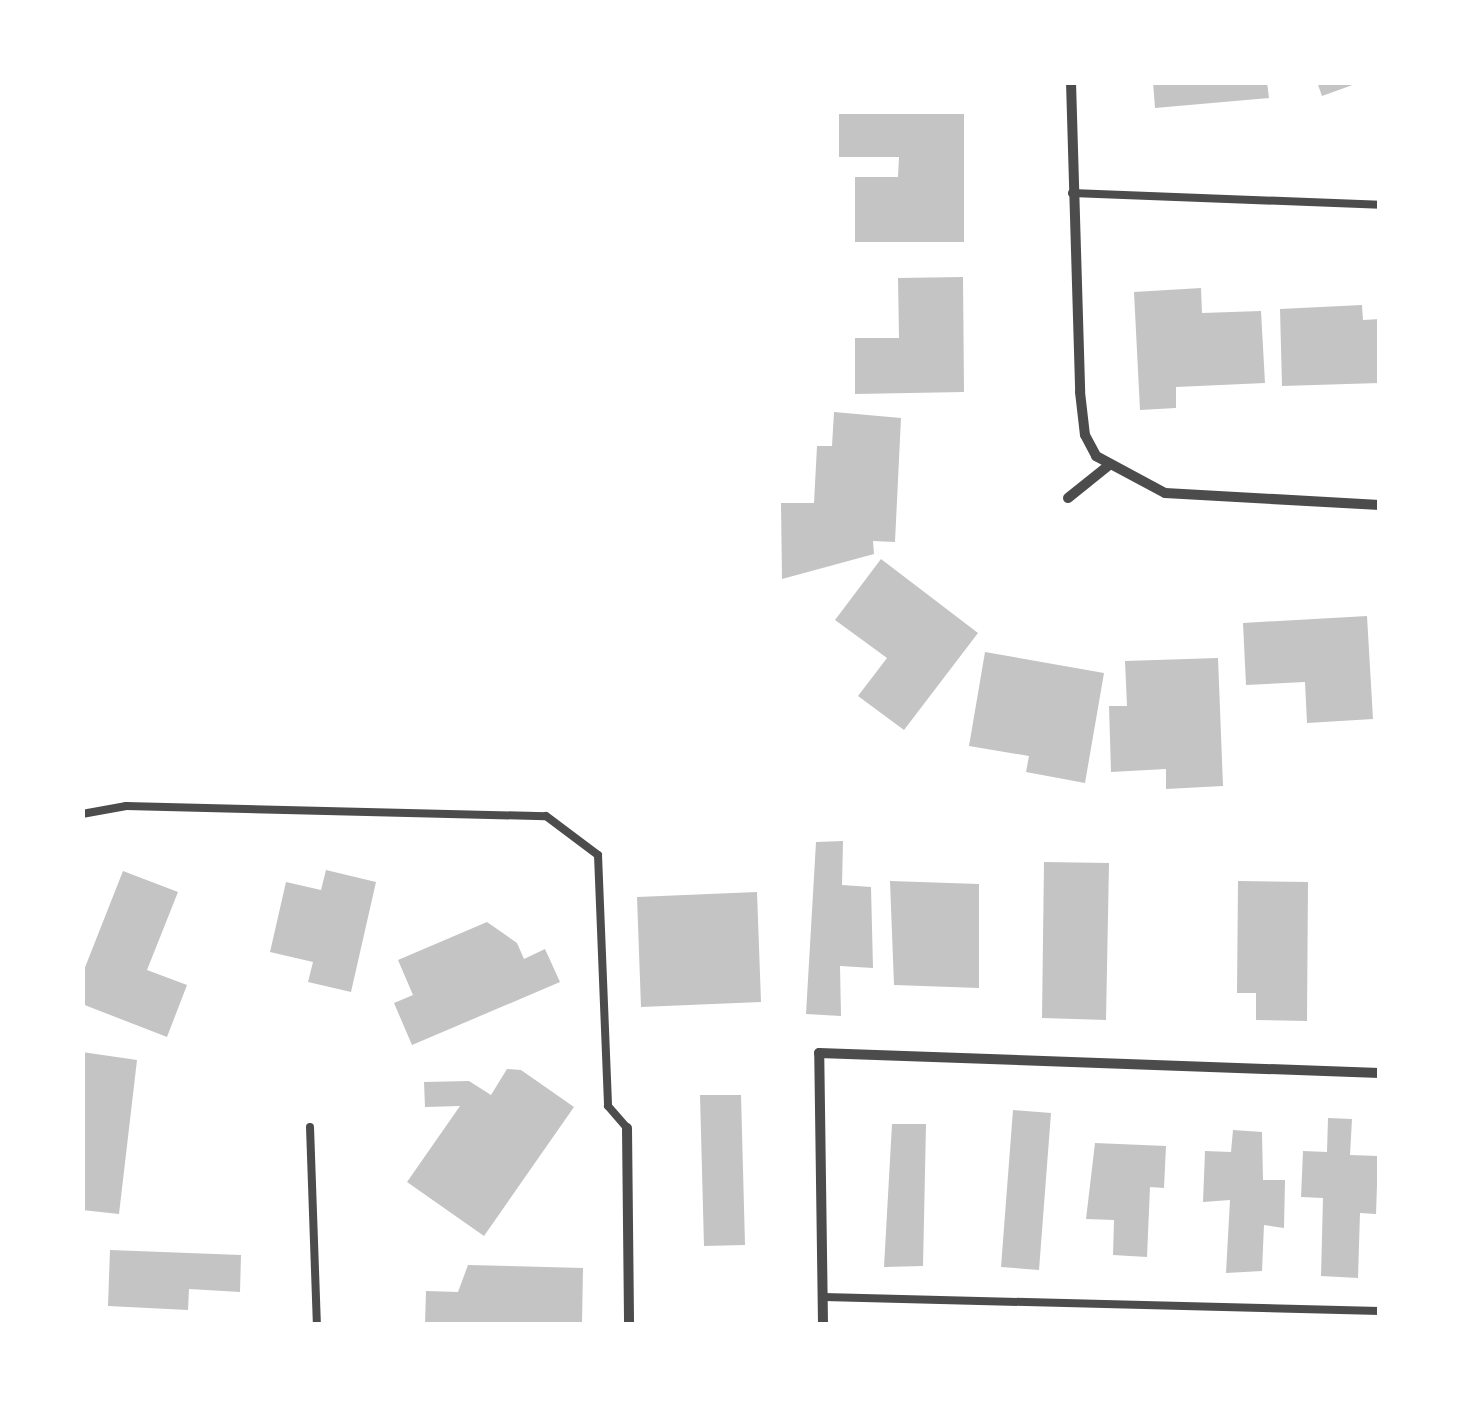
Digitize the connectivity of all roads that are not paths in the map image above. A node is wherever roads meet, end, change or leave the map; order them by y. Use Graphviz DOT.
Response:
graph roads {
  1 [pos="1072,82"];
  2 [pos="1072,193"];
  3 [pos="1380,205"];
  4 [pos="1109,465"];
  5 [pos="1068,498"];
  6 [pos="1380,504"];
  7 [pos="82,814"];
  8 [pos="1380,1072"];
  9 [pos="310,1127"];
  10 [pos="627,1128"];
  11 [pos="824,1297"];
  12 [pos="1380,1311"];
  13 [pos="317,1324"];
  14 [pos="628,1324"];
  15 [pos="823,1324"];
  1 -- 2 [label="street"];
  2 -- 3 [label="lane"];
  2 -- 4 [label="street"];
  4 -- 5 [label="street"];
  4 -- 6 [label="street"];
  7 -- 10 [label="lane"];
  8 -- 11 [label="street"];
  9 -- 13 [label="lane"];
  10 -- 14 [label="street"];
  11 -- 12 [label="lane"];
  11 -- 15 [label="street"];
}
